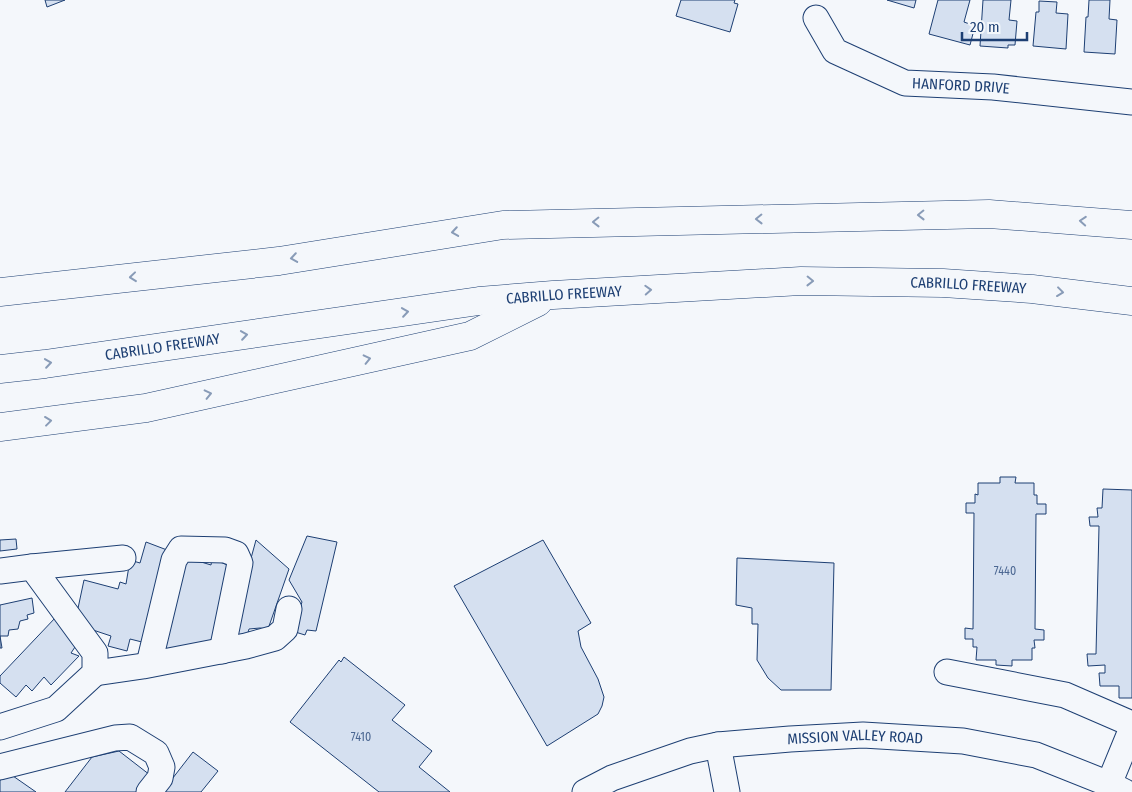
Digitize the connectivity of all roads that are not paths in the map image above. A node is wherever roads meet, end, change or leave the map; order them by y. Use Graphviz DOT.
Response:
graph roads {
  1 [pos="816,18"];
  2 [pos="1132,102"];
  3 [pos="1132,225"];
  4 [pos="0,292"];
  5 [pos="553,295"];
  6 [pos="1132,301"];
  7 [pos="0,369"];
  8 [pos="0,428"];
  9 [pos="122,558"];
  10 [pos="32,566"];
  11 [pos="0,571"];
  12 [pos="289,610"];
  13 [pos="222,651"];
  14 [pos="149,664"];
  15 [pos="947,672"];
  16 [pos="95,673"];
  17 [pos="1132,724"];
  18 [pos="0,727"];
  19 [pos="1132,728"];
  20 [pos="718,745"];
  21 [pos="0,767"];
  22 [pos="1117,788"];
  23 [pos="149,792"];
  24 [pos="585,792"];
  25 [pos="727,792"];
  1 -- 2 [label="street, HANFORD DRIVE"];
  3 -- 4 [label="highway, one-way"];
  5 -- 6 [label="highway, CABRILLO FREEWAY, one-way"];
  7 -- 5 [label="highway, CABRILLO FREEWAY, one-way"];
  8 -- 5 [label="highway, one-way"];
  9 -- 10 [label="street"];
  10 -- 11 [label="street"];
  10 -- 16 [label="street"];
  12 -- 13 [label="street"];
  13 -- 14 [label="street"];
  13 -- 14 [label="street"];
  14 -- 16 [label="street"];
  15 -- 17 [label="street"];
  16 -- 18 [label="street"];
  19 -- 22 [label="street"];
  20 -- 22 [label="street, MISSION VALLEY ROAD"];
  20 -- 24 [label="street, MISSION VALLEY ROAD"];
  20 -- 25 [label="street"];
  21 -- 23 [label="street"];
}
